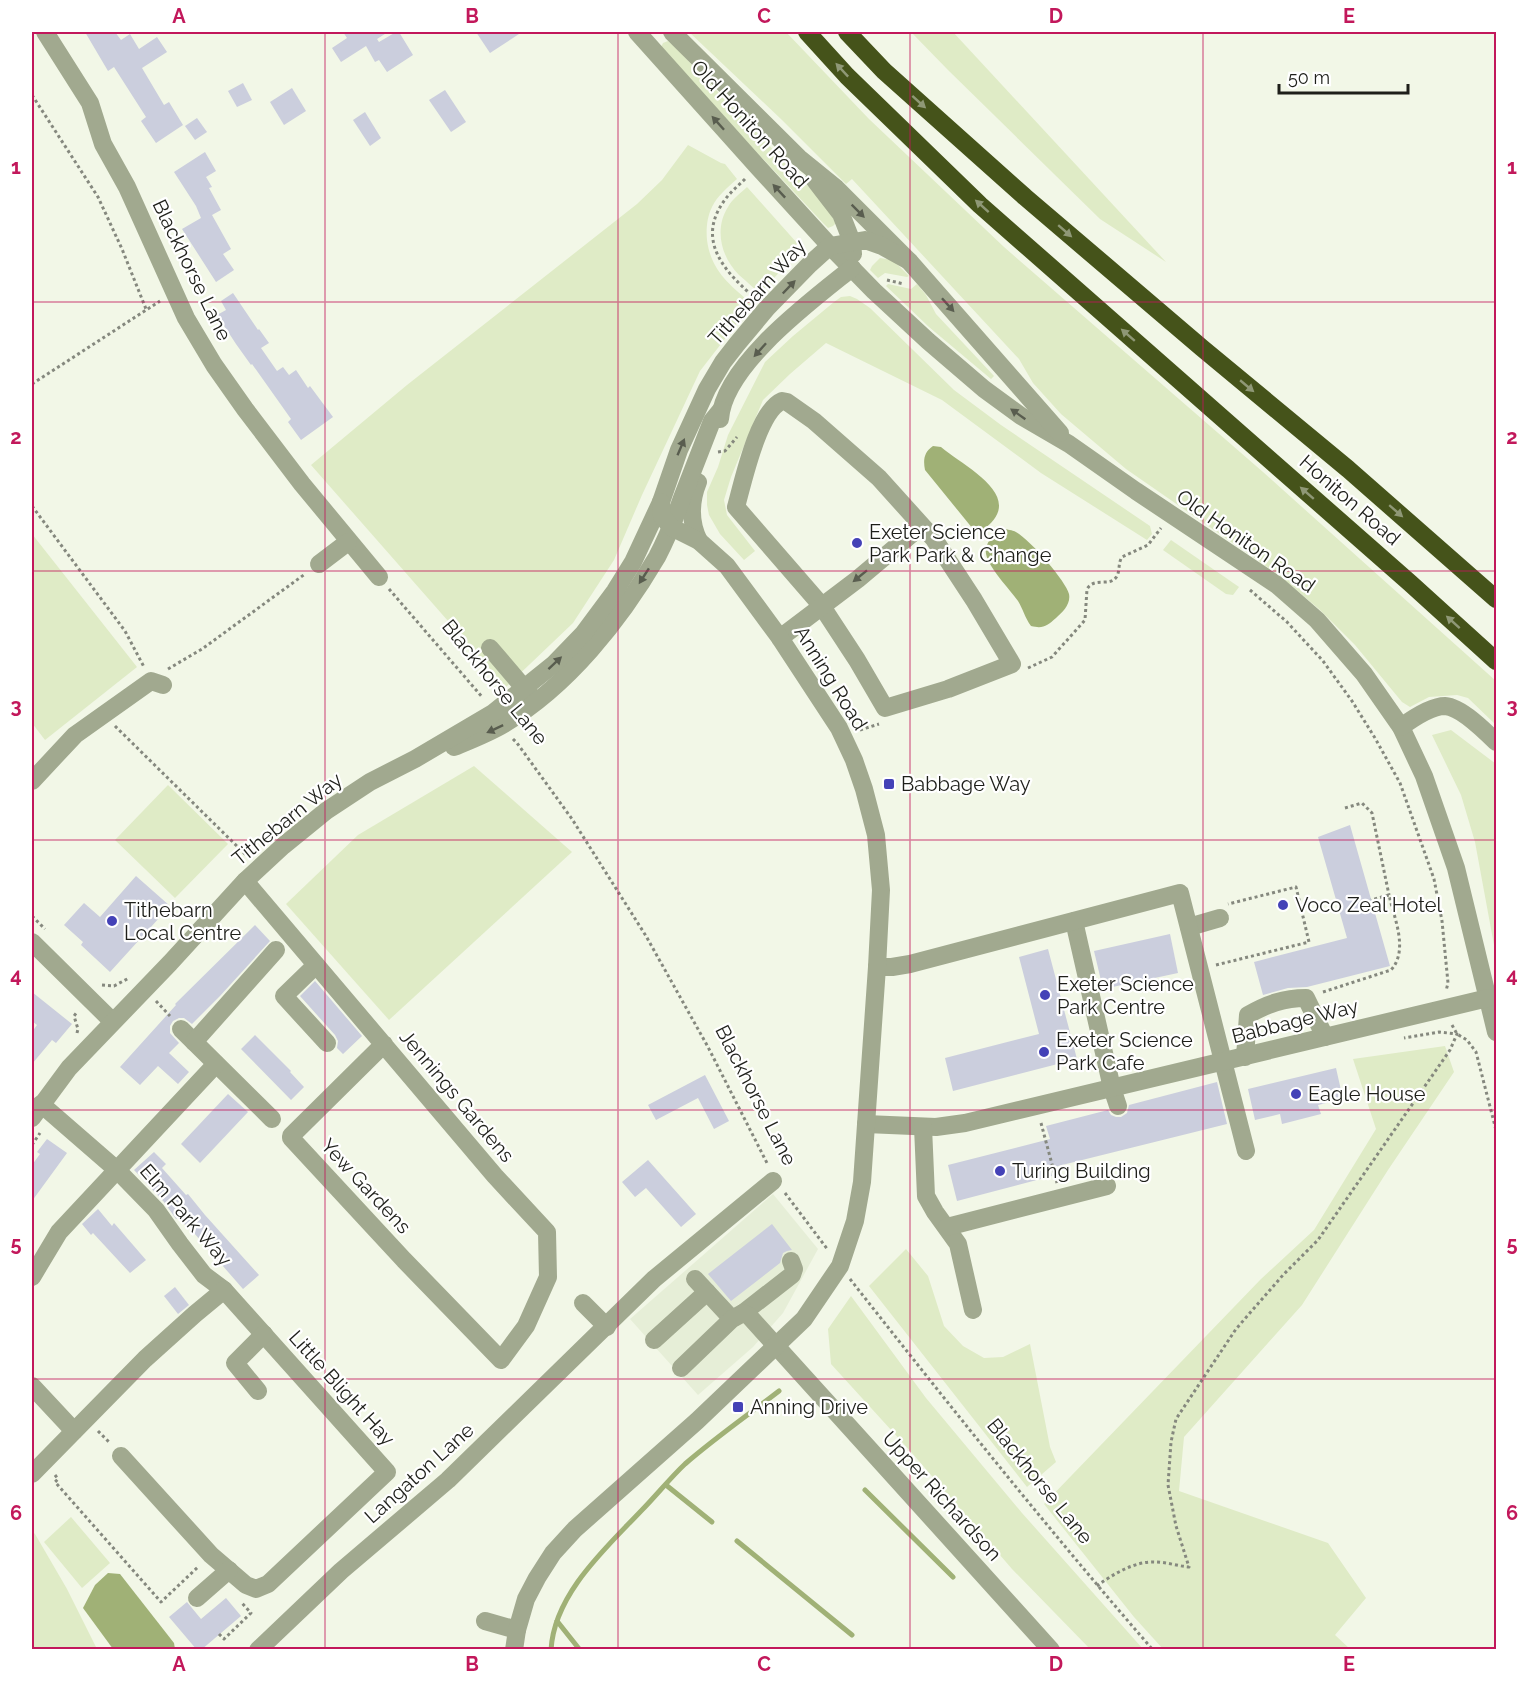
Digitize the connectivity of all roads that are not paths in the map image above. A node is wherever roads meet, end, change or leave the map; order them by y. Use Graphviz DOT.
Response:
graph roads {
  1 [pos="45,32"];
  2 [pos="637,32"];
  3 [pos="672,32"];
  4 [pos="807,32"];
  5 [pos="847,32"];
  6 [pos="799,158"];
  7 [pos="852,242"];
  8 [pos="831,246"];
  9 [pos="852,268"];
  10 [pos="914,268"];
  11 [pos="721,410"];
  12 [pos="1069,444"];
  13 [pos="661,502"];
  14 [pos="921,526"];
  15 [pos="671,527"];
  16 [pos="348,542"];
  17 [pos="699,542"];
  18 [pos="633,562"];
  19 [pos="315,566"];
  20 [pos="379,578"];
  21 [pos="1497,599"];
  22 [pos="821,605"];
  23 [pos="780,638"];
  24 [pos="490,648"];
  25 [pos="1497,661"];
  26 [pos="157,683"];
  27 [pos="530,695"];
  28 [pos="1401,727"];
  29 [pos="1497,742"];
  30 [pos="32,781"];
  31 [pos="245,880"];
  32 [pos="1219,912"];
  33 [pos="1074,921"];
  34 [pos="1189,927"];
  35 [pos="32,942"];
  36 [pos="276,950"];
  37 [pos="316,965"];
  38 [pos="877,967"];
  39 [pos="1488,998"];
  40 [pos="112,1022"];
  41 [pos="182,1029"];
  42 [pos="1497,1032"];
  43 [pos="1325,1037"];
  44 [pos="194,1042"];
  45 [pos="327,1043"];
  46 [pos="384,1044"];
  47 [pos="1245,1057"];
  48 [pos="1223,1062"];
  49 [pos="216,1064"];
  50 [pos="1113,1089"];
  51 [pos="1118,1106"];
  52 [pos="36,1111"];
  53 [pos="272,1119"];
  54 [pos="873,1124"];
  55 [pos="923,1127"];
  56 [pos="1246,1151"];
  57 [pos="117,1170"];
  58 [pos="774,1181"];
  59 [pos="1107,1186"];
  60 [pos="947,1227"];
  61 [pos="791,1261"];
  62 [pos="32,1277"];
  63 [pos="224,1290"];
  64 [pos="583,1303"];
  65 [pos="974,1310"];
  66 [pos="743,1318"];
  67 [pos="607,1327"];
  68 [pos="264,1334"];
  69 [pos="654,1340"];
  70 [pos="776,1347"];
  71 [pos="501,1359"];
  72 [pos="681,1368"];
  73 [pos="32,1386"];
  74 [pos="258,1391"];
  75 [pos="81,1425"];
  76 [pos="121,1456"];
  77 [pos="38,1468"];
  78 [pos="225,1574"];
  79 [pos="197,1598"];
  80 [pos="485,1621"];
  81 [pos="517,1630"];
  82 [pos="258,1650"];
  83 [pos="514,1650"];
  84 [pos="1051,1650"];
  1 -- 16 [label="street, Blackhorse Lane"];
  8 -- 2 [label="street, Old Honiton Road, one-way"];
  3 -- 6 [label="street, Old Honiton Road"];
  25 -- 4 [label="highway, Honiton Road, one-way"];
  5 -- 21 [label="highway, Honiton Road, one-way"];
  6 -- 7 [label="street, Old Honiton Road"];
  6 -- 10 [label="street, Old Honiton Road, one-way"];
  7 -- 8 [label="street, Old Honiton Road"];
  7 -- 9 [label="street, Old Honiton Road"];
  7 -- 10 [label="street, Old Honiton Road"];
  8 -- 9 [label="street, Old Honiton Road"];
  13 -- 8 [label="street, Tithebarn Way, one-way"];
  9 -- 11 [label="street, Tithebarn Way, one-way"];
  12 -- 9 [label="street, Old Honiton Road, one-way"];
  10 -- 12 [label="street, Old Honiton Road, one-way"];
  11 -- 15 [label="street, Tithebarn Way"];
  11 -- 17 [label="street, Tithebarn Way"];
  12 -- 28 [label="street, Old Honiton Road"];
  13 -- 15 [label="street"];
  13 -- 18 [label="street, Tithebarn Way"];
  14 -- 22 [label="street, one-way"];
  14 -- 22 [label="street"];
  14 -- 22 [label="street"];
  15 -- 17 [label="street, Anning Road"];
  15 -- 18 [label="street, Tithebarn Way"];
  15 -- 27 [label="street, Tithebarn Way, one-way"];
  16 -- 19 [label="street"];
  16 -- 20 [label="street, Blackhorse Lane"];
  17 -- 23 [label="street, Anning Road"];
  27 -- 18 [label="street, Tithebarn Way, one-way"];
  22 -- 23 [label="street"];
  23 -- 38 [label="street, Anning Road"];
  24 -- 27 [label="street"];
  26 -- 30 [label="street"];
  27 -- 31 [label="street, Tithebarn Way"];
  28 -- 29 [label="street"];
  28 -- 39 [label="street, Old Honiton Road"];
  31 -- 37 [label="street, Jennings Gardens"];
  31 -- 40 [label="street, Tithebarn Way"];
  32 -- 34 [label="street"];
  33 -- 34 [label="street"];
  33 -- 38 [label="street"];
  33 -- 50 [label="street"];
  34 -- 48 [label="street"];
  35 -- 40 [label="street"];
  36 -- 44 [label="street"];
  37 -- 45 [label="street"];
  37 -- 46 [label="street, Jennings Gardens"];
  38 -- 54 [label="street"];
  39 -- 42 [label="street, Old Honiton Road"];
  39 -- 43 [label="street, Babbage Way"];
  40 -- 52 [label="street, Tithebarn Way"];
  41 -- 44 [label="street"];
  43 -- 47 [label="street, Babbage Way"];
  43 -- 47 [label="street"];
  44 -- 49 [label="street"];
  46 -- 71 [label="street, Jennings Gardens"];
  46 -- 71 [label="street, Yew Gardens"];
  47 -- 48 [label="street, Babbage Way"];
  48 -- 50 [label="street, Babbage Way"];
  48 -- 56 [label="street"];
  49 -- 53 [label="street"];
  49 -- 57 [label="street"];
  50 -- 51 [label="street"];
  50 -- 55 [label="street, Babbage Way"];
  52 -- 57 [label="street, Elm Park Way"];
  54 -- 55 [label="street, Babbage Way"];
  54 -- 70 [label="street"];
  55 -- 60 [label="street"];
  57 -- 62 [label="street"];
  57 -- 63 [label="street, Elm Park Way"];
  58 -- 67 [label="street, Langaton Lane"];
  59 -- 60 [label="street"];
  60 -- 65 [label="street"];
  61 -- 66 [label="street"];
  63 -- 68 [label="street, Little Blight Hay"];
  63 -- 75 [label="street, Elm Park Way"];
  64 -- 67 [label="street"];
  66 -- 69 [label="street, Upper Richardson"];
  66 -- 70 [label="street, Upper Richardson"];
  66 -- 72 [label="street"];
  67 -- 82 [label="street, Langaton Lane"];
  68 -- 74 [label="street, Little Blight Hay"];
  68 -- 78 [label="street, Little Blight Hay"];
  70 -- 81 [label="street"];
  70 -- 84 [label="street, Upper Richardson"];
  73 -- 75 [label="street"];
  75 -- 77 [label="street, Elm Park Way"];
  76 -- 78 [label="street"];
  78 -- 79 [label="street"];
  80 -- 81 [label="street"];
  81 -- 83 [label="street"];
}
